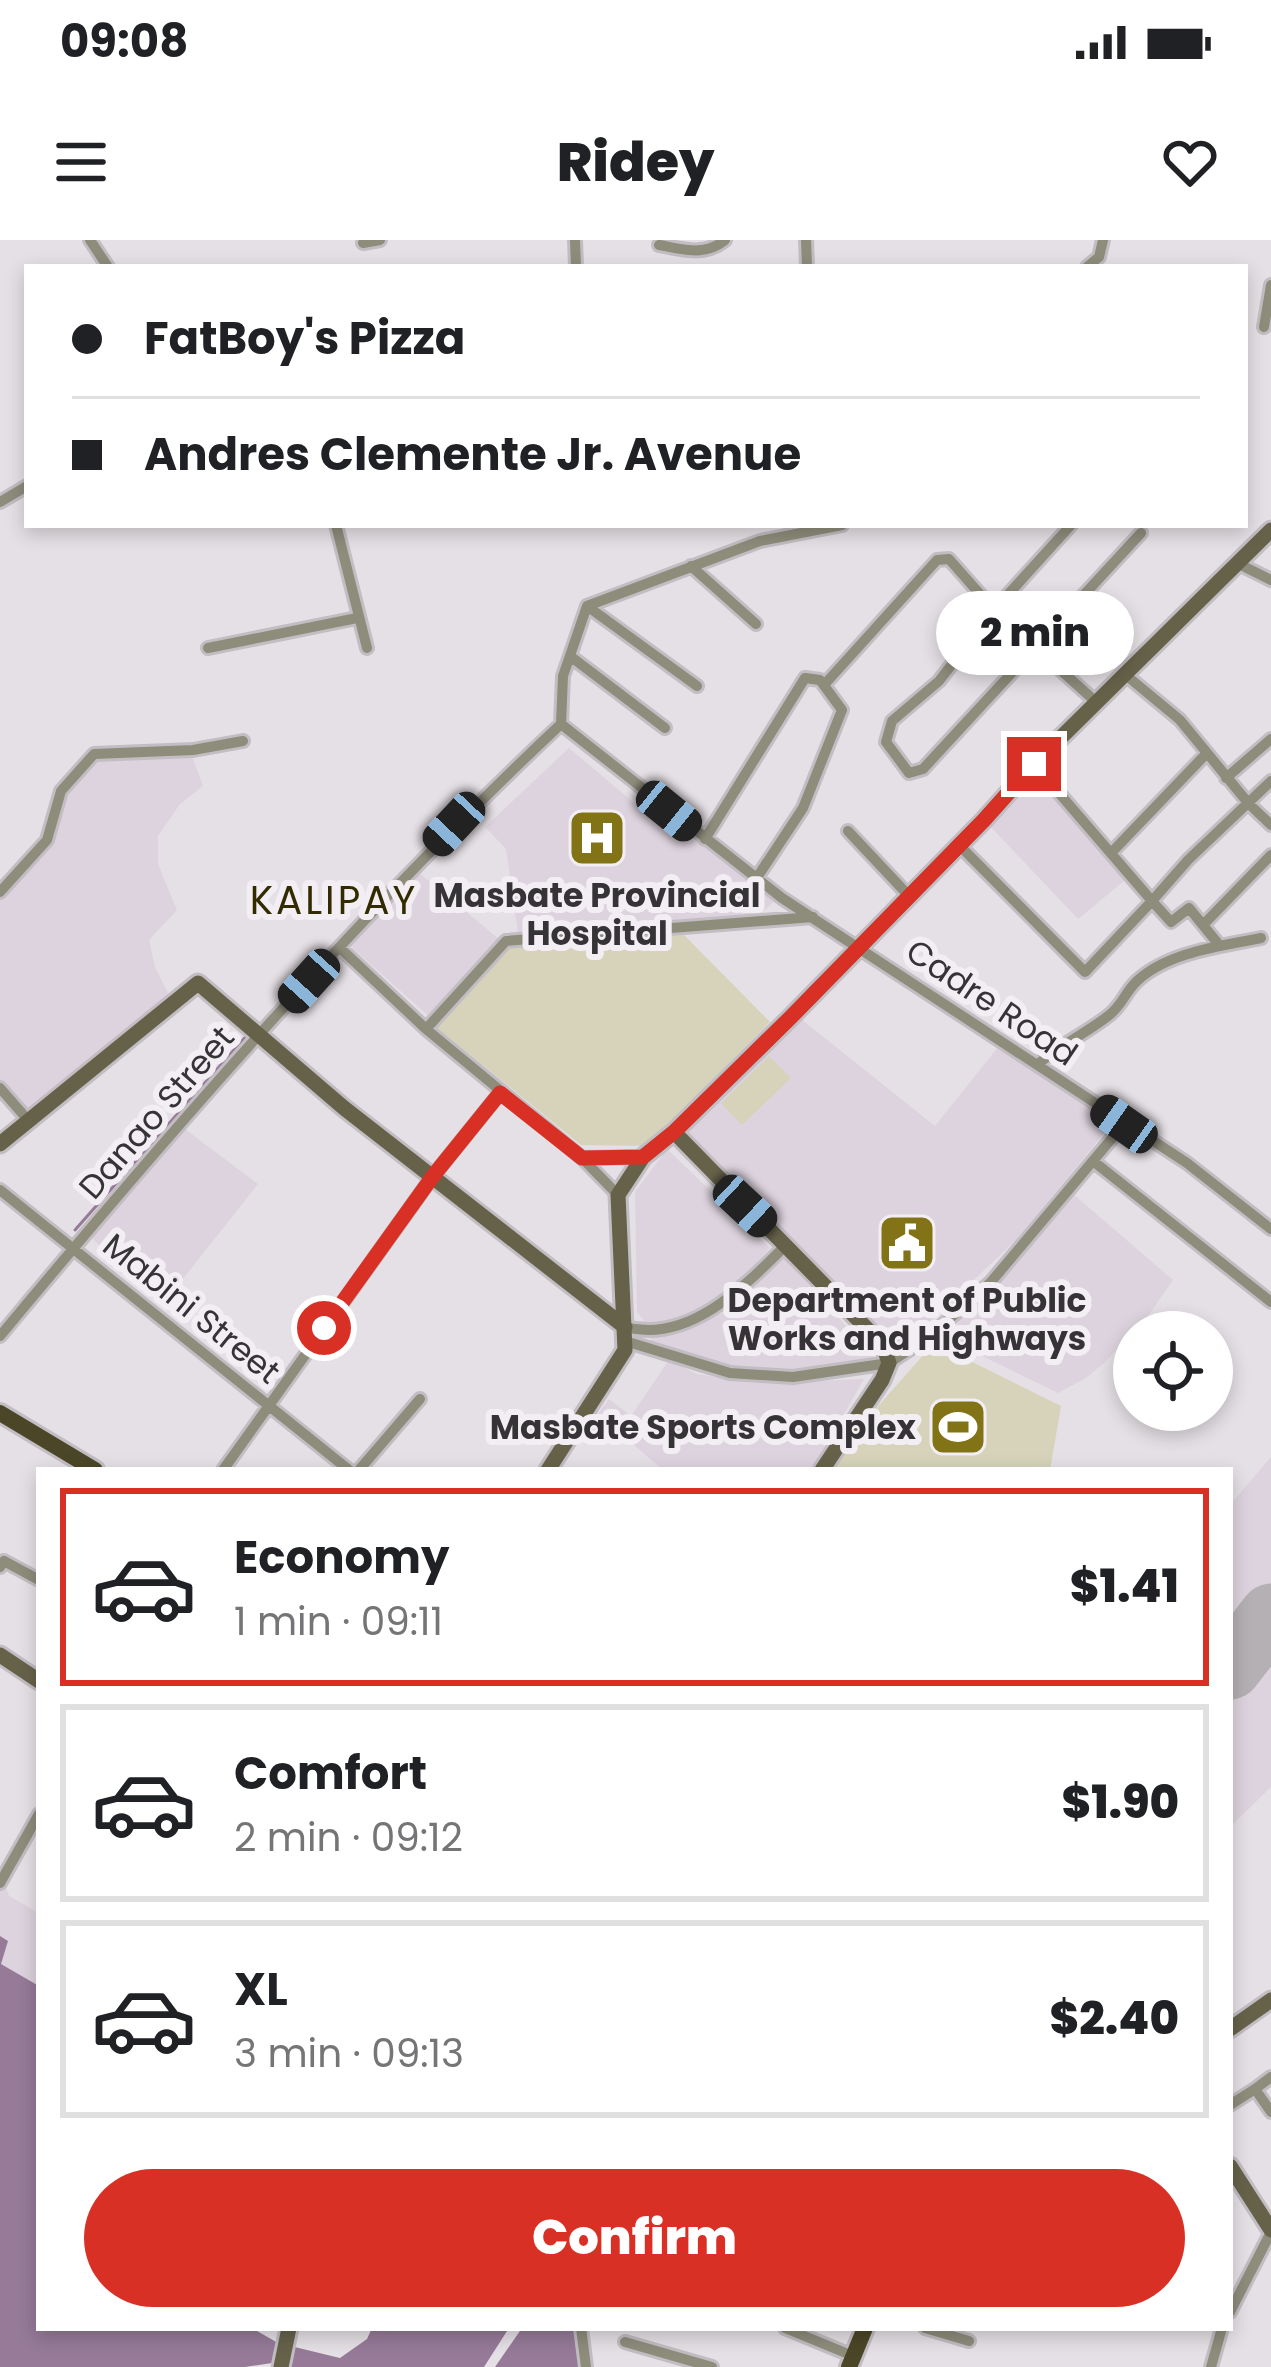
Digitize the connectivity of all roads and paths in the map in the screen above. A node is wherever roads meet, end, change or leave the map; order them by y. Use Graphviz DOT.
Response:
graph roads {
  1 [pos="380,240"];
  2 [pos="725,240"];
  3 [pos="363,243"];
  4 [pos="659,244"];
  5 [pos="1271,285"];
  6 [pos="1264,327"];
  7 [pos="338,528"];
  8 [pos="825,528"];
  9 [pos="1067,528"];
  10 [pos="1271,530"];
  11 [pos="1141,533"];
  12 [pos="1237,563"];
  13 [pos="691,566"];
  14 [pos="1271,580"];
  15 [pos="587,606"];
  16 [pos="994,610"];
  17 [pos="357,617"];
  18 [pos="756,624"];
  19 [pos="1034,646"];
  20 [pos="208,648"];
  21 [pos="367,648"];
  22 [pos="570,656"];
  23 [pos="1127,676"];
  24 [pos="824,685"];
  25 [pos="697,686"];
  26 [pos="1096,701"];
  27 [pos="561,724"];
  28 [pos="665,728"];
  29 [pos="1271,739"];
  30 [pos="243,741"];
  31 [pos="1206,754"];
  32 [pos="1034,764"];
  33 [pos="1226,778"];
  34 [pos="1271,782"];
  35 [pos="1249,804"];
  36 [pos="1271,825"];
  37 [pos="848,831"];
  38 [pos="705,839"];
  39 [pos="959,845"];
  40 [pos="1112,851"];
  41 [pos="1271,855"];
  42 [pos="756,879"];
  43 [pos="0,892"];
  44 [pos="908,896"];
  45 [pos="782,898"];
  46 [pos="1152,901"];
  47 [pos="813,917"];
  48 [pos="750,922"];
  49 [pos="1204,924"];
  50 [pos="1262,938"];
  51 [pos="859,946"];
  52 [pos="1220,946"];
  53 [pos="340,948"];
  54 [pos="426,1029"];
  55 [pos="259,1035"];
  56 [pos="1038,1064"];
  57 [pos="0,1088"];
  58 [pos="500,1093"];
  59 [pos="28,1120"];
  60 [pos="1124,1124"];
  61 [pos="674,1132"];
  62 [pos="0,1144"];
  63 [pos="643,1157"];
  64 [pos="582,1158"];
  65 [pos="1093,1161"];
  66 [pos="433,1176"];
  67 [pos="0,1190"];
  68 [pos="618,1195"];
  69 [pos="1271,1229"];
  70 [pos="786,1245"];
  71 [pos="74,1248"];
  72 [pos="1271,1302"];
  73 [pos="648,1333"];
  74 [pos="625,1334"];
  75 [pos="0,1336"];
  76 [pos="643,1347"];
  77 [pos="889,1363"];
  78 [pos="420,1399"];
  79 [pos="270,1404"];
  80 [pos="0,1413"];
  81 [pos="90,1467"];
  82 [pos="225,1467"];
  83 [pos="345,1467"];
  84 [pos="362,1467"];
  85 [pos="550,1467"];
  86 [pos="823,1467"];
  87 [pos="2,1564"];
  88 [pos="36,1579"];
  89 [pos="0,1655"];
  90 [pos="36,1679"];
  91 [pos="36,1819"];
  92 [pos="0,1883"];
  93 [pos="1271,2000"];
  94 [pos="1233,2027"];
  95 [pos="1271,2077"];
  96 [pos="1255,2089"];
  97 [pos="1233,2103"];
  98 [pos="1271,2112"];
  99 [pos="1233,2170"];
  100 [pos="1271,2231"];
  101 [pos="1233,2306"];
  102 [pos="581,2331"];
  103 [pos="791,2331"];
  104 [pos="864,2331"];
  105 [pos="934,2331"];
  106 [pos="1221,2331"];
  107 [pos="288,2336"];
  108 [pos="626,2342"];
  109 [pos="969,2342"];
  110 [pos="851,2361"];
  111 [pos="281,2367"];
  112 [pos="586,2367"];
  113 [pos="712,2367"];
  114 [pos="1210,2367"];
  1 -- 3 [label="street"];
  2 -- 4 [label="street"];
  5 -- 6 [label="street"];
  7 -- 17 [label="street"];
  8 -- 13 [label="street"];
  9 -- 16 [label="street"];
  10 -- 12 [label="street"];
  11 -- 19 [label="street"];
  12 -- 14 [label="street"];
  12 -- 23 [label="street"];
  13 -- 15 [label="street"];
  13 -- 18 [label="street"];
  15 -- 22 [label="street"];
  15 -- 25 [label="street"];
  16 -- 19 [label="street"];
  16 -- 19 [label="street"];
  16 -- 24 [label="street"];
  17 -- 20 [label="street"];
  17 -- 21 [label="street"];
  19 -- 26 [label="street"];
  22 -- 27 [label="street"];
  22 -- 28 [label="street"];
  23 -- 26 [label="street"];
  23 -- 31 [label="street"];
  24 -- 38 [label="street"];
  24 -- 42 [label="street"];
  26 -- 32 [label="street"];
  27 -- 38 [label="street, Cadre Road"];
  27 -- 53 [label="street, Danao Street"];
  29 -- 33 [label="street"];
  30 -- 43 [label="street"];
  31 -- 33 [label="street"];
  31 -- 40 [label="street"];
  32 -- 39 [label="street"];
  32 -- 40 [label="street"];
  33 -- 35 [label="street"];
  34 -- 35 [label="street"];
  35 -- 36 [label="street"];
  35 -- 46 [label="street"];
  37 -- 44 [label="street"];
  38 -- 42 [label="street, Cadre Road"];
  39 -- 44 [label="street"];
  39 -- 46 [label="street"];
  40 -- 46 [label="street"];
  41 -- 49 [label="street"];
  42 -- 45 [label="street, Cadre Road"];
  44 -- 51 [label="street"];
  45 -- 47 [label="street, Cadre Road"];
  45 -- 48 [label="street"];
  46 -- 49 [label="street"];
  47 -- 48 [label="street"];
  47 -- 51 [label="street, Cadre Road"];
  48 -- 54 [label="street"];
  49 -- 52 [label="street"];
  50 -- 52 [label="street"];
  51 -- 56 [label="street, Cadre Road"];
  51 -- 61 [label="street"];
  52 -- 56 [label="street"];
  53 -- 54 [label="street"];
  53 -- 55 [label="street, Danao Street"];
  54 -- 58 [label="street"];
  55 -- 59 [label="street"];
  55 -- 66 [label="street"];
  55 -- 71 [label="street, Danao Street"];
  56 -- 60 [label="street, Cadre Road"];
  57 -- 59 [label="street"];
  58 -- 64 [label="street"];
  58 -- 66 [label="street"];
  59 -- 62 [label="street"];
  60 -- 65 [label="street"];
  60 -- 69 [label="street, Cadre Road"];
  61 -- 63 [label="street"];
  61 -- 70 [label="street"];
  63 -- 64 [label="street"];
  63 -- 68 [label="street"];
  64 -- 68 [label="street"];
  65 -- 72 [label="street"];
  65 -- 77 [label="street"];
  66 -- 74 [label="street"];
  66 -- 79 [label="street"];
  67 -- 71 [label="street, Mabini Street"];
  68 -- 74 [label="street"];
  70 -- 73 [label="street"];
  70 -- 77 [label="street"];
  71 -- 75 [label="street, Danao Street"];
  71 -- 79 [label="street, Mabini Street"];
  73 -- 74 [label="street"];
  73 -- 76 [label="street"];
  74 -- 76 [label="street"];
  74 -- 85 [label="street"];
  76 -- 77 [label="street"];
  77 -- 86 [label="street"];
  78 -- 84 [label="street"];
  79 -- 82 [label="street"];
  79 -- 83 [label="street, Mabini Street"];
  80 -- 81 [label="main road"];
  87 -- 88 [label="street"];
  89 -- 90 [label="street"];
  91 -- 92 [label="street"];
  93 -- 94 [label="street"];
  95 -- 96 [label="street"];
  96 -- 97 [label="street"];
  96 -- 98 [label="street"];
  99 -- 100 [label="street"];
  100 -- 101 [label="street"];
  102 -- 112 [label="street"];
  103 -- 110 [label="street"];
  104 -- 110 [label="main road"];
  105 -- 109 [label="street"];
  106 -- 114 [label="street"];
  107 -- 111 [label="street"];
  108 -- 113 [label="street"];
}
